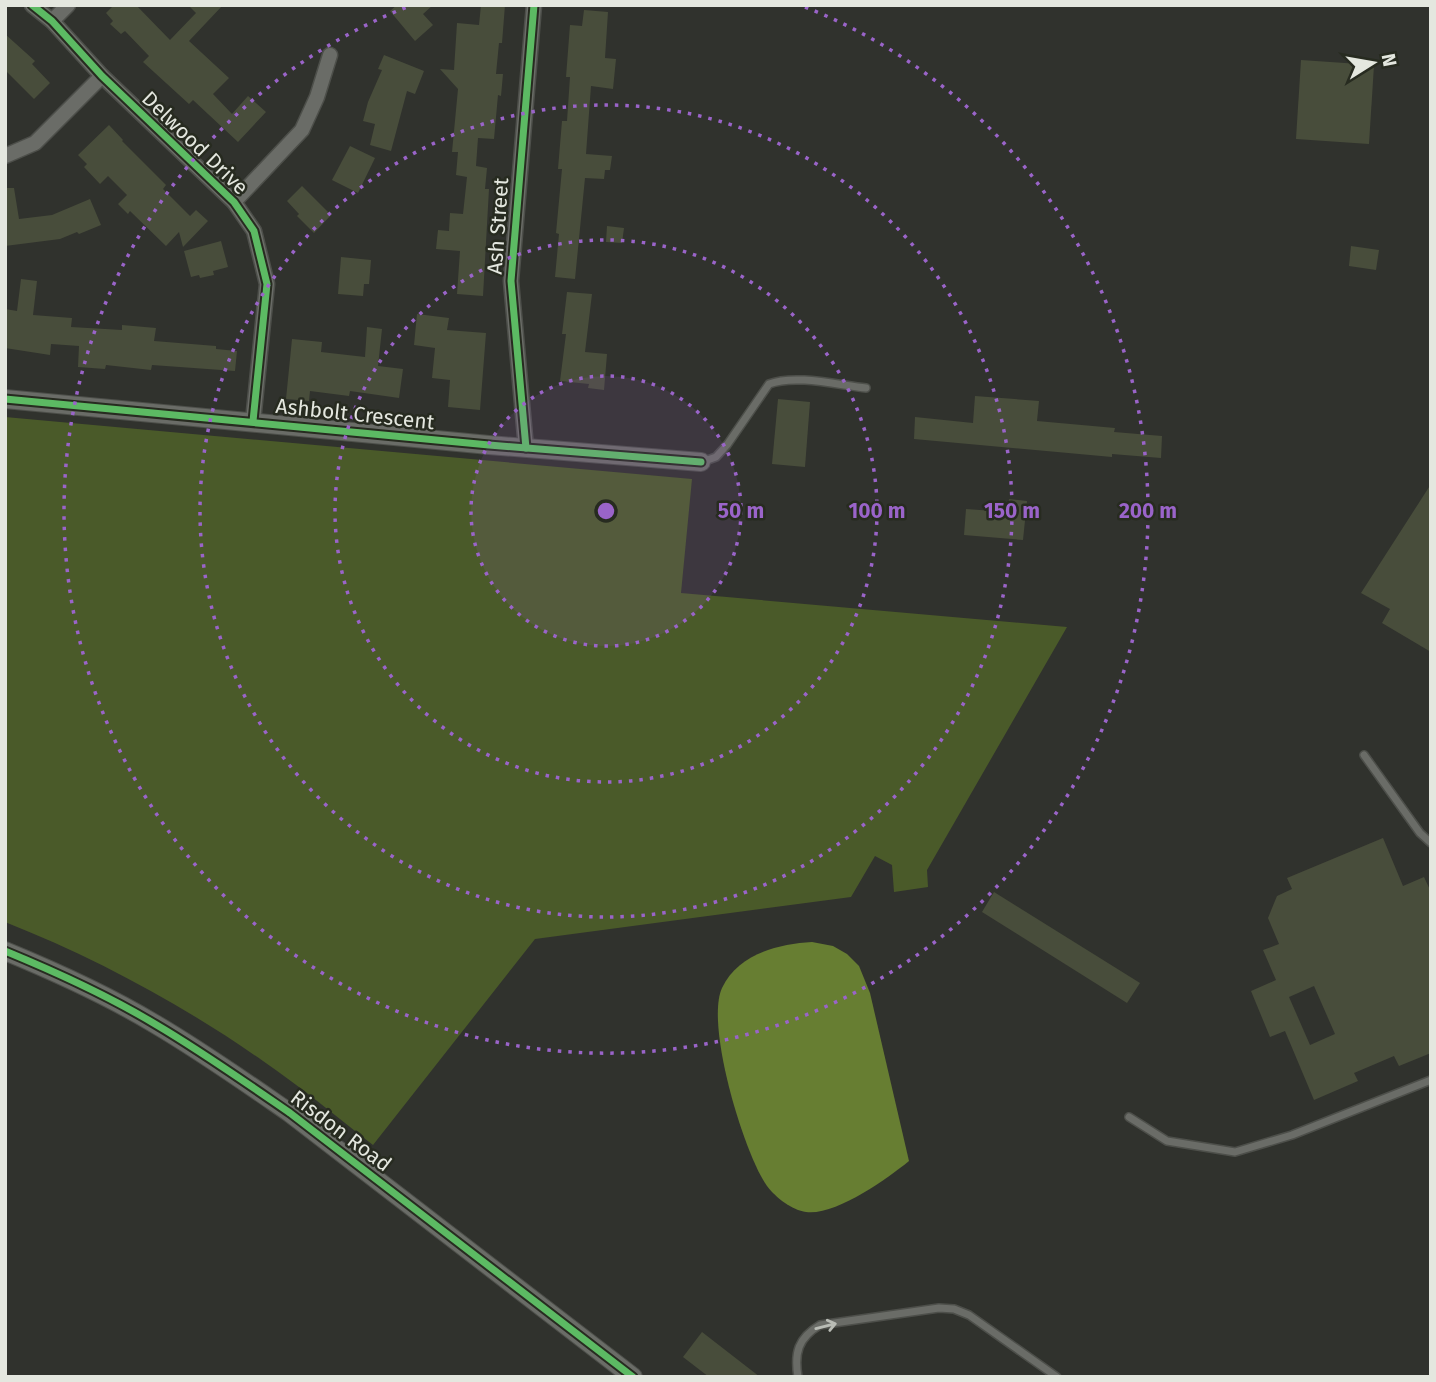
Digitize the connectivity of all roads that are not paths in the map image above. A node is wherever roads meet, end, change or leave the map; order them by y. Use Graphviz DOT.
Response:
graph roads {
  1 [pos="32,5"];
  2 [pos="68,5"];
  3 [pos="534,5"];
  4 [pos="52,22"];
  5 [pos="330,55"];
  6 [pos="102,76"];
  7 [pos="5,156"];
  8 [pos="234,202"];
  9 [pos="866,387"];
  10 [pos="5,399"];
  11 [pos="253,421"];
  12 [pos="526,448"];
  13 [pos="701,462"];
  14 [pos="1364,755"];
  15 [pos="1431,843"];
  16 [pos="5,951"];
  17 [pos="1431,1080"];
  18 [pos="1129,1116"];
  19 [pos="633,1377"];
  20 [pos="798,1377"];
  21 [pos="1057,1377"];
  1 -- 4 [label="street, Delwood Drive"];
  2 -- 4 [label="street"];
  3 -- 12 [label="street, Ash Street"];
  4 -- 6 [label="street, Delwood Drive"];
  5 -- 8 [label="street"];
  6 -- 7 [label="street"];
  6 -- 8 [label="street, Delwood Drive"];
  8 -- 11 [label="street, Delwood Drive"];
  9 -- 13 [label="lane"];
  10 -- 11 [label="street, Ashbolt Crescent"];
  11 -- 12 [label="street, Ashbolt Crescent"];
  12 -- 13 [label="street, Ashbolt Crescent"];
  14 -- 15 [label="lane"];
  16 -- 19 [label="street, Risdon Road"];
  17 -- 18 [label="lane"];
  20 -- 21 [label="lane, one-way"];
}
